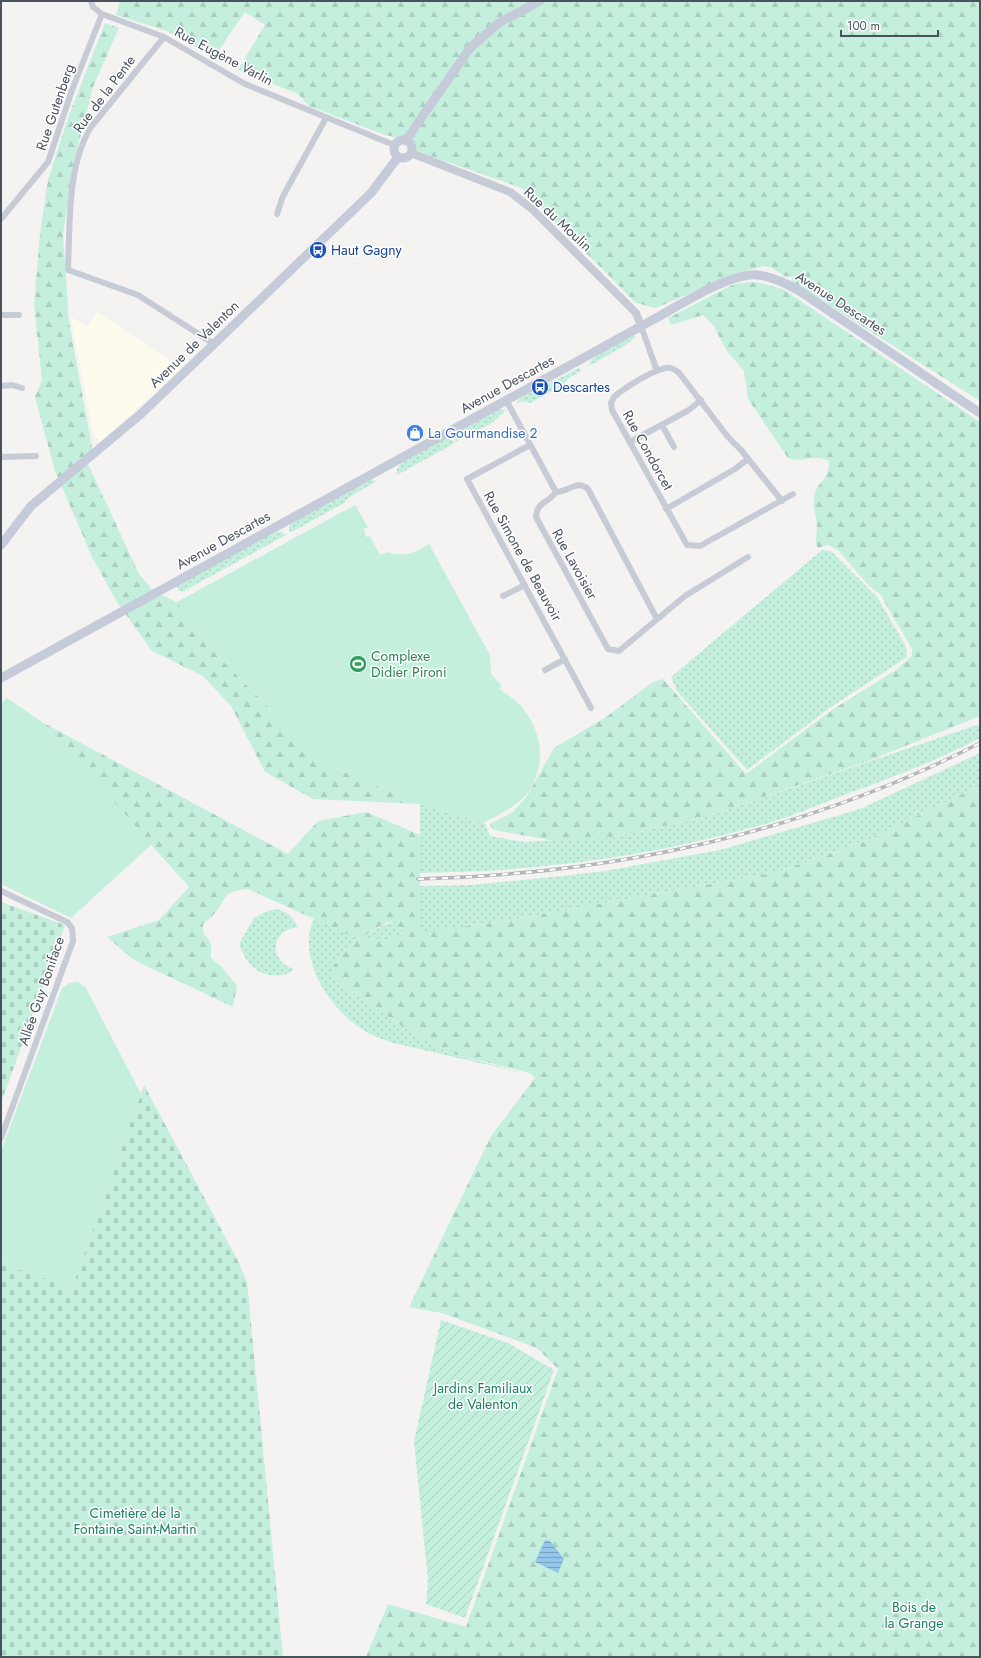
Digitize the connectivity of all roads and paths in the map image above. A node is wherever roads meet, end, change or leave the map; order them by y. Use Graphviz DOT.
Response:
graph roads {
  1 [pos="91,1"];
  2 [pos="540,1"];
  3 [pos="102,14"];
  4 [pos="164,37"];
  5 [pos="326,118"];
  6 [pos="406,140"];
  7 [pos="394,145"];
  8 [pos="411,153"];
  9 [pos="398,157"];
  10 [pos="277,214"];
  11 [pos="1,219"];
  12 [pos="19,314"];
  13 [pos="1,315"];
  14 [pos="641,326"];
  15 [pos="214,344"];
  16 [pos="657,371"];
  17 [pos="1,386"];
  18 [pos="22,388"];
  19 [pos="506,400"];
  20 [pos="701,400"];
  21 [pos="980,413"];
  22 [pos="662,425"];
  23 [pos="630,442"];
  24 [pos="530,445"];
  25 [pos="674,447"];
  26 [pos="36,456"];
  27 [pos="1,457"];
  28 [pos="748,459"];
  29 [pos="556,492"];
  30 [pos="793,494"];
  31 [pos="782,501"];
  32 [pos="666,509"];
  33 [pos="1,545"];
  34 [pos="748,557"];
  35 [pos="525,585"];
  36 [pos="503,596"];
  37 [pos="657,619"];
  38 [pos="565,659"];
  39 [pos="545,670"];
  40 [pos="1,678"];
  41 [pos="592,708"];
  42 [pos="1,891"];
  43 [pos="1,1138"];
  1 -- 3 [label="street, Rue Eugène Varlin"];
  2 -- 6 [label="main road"];
  3 -- 4 [label="street, Rue Eugène Varlin"];
  3 -- 11 [label="street, Rue Gutenberg"];
  4 -- 5 [label="street, Rue Eugène Varlin"];
  4 -- 15 [label="street, Rue de la Pente"];
  5 -- 7 [label="street, Rue Eugène Varlin"];
  5 -- 10 [label="street"];
  6 -- 7 [label="main road"];
  6 -- 8 [label="main road"];
  7 -- 9 [label="main road"];
  8 -- 9 [label="main road"];
  8 -- 14 [label="street, Rue du Moulin"];
  9 -- 15 [label="main road, Avenue de Valenton"];
  12 -- 13 [label="street"];
  14 -- 16 [label="street"];
  14 -- 19 [label="main road, Avenue Descartes"];
  14 -- 21 [label="main road, Avenue Descartes"];
  15 -- 33 [label="main road, Avenue de Valenton"];
  16 -- 20 [label="street, Rue Condorcet"];
  16 -- 23 [label="street, Rue Condorcet"];
  17 -- 18 [label="street"];
  19 -- 24 [label="street"];
  19 -- 40 [label="main road, Avenue Descartes"];
  20 -- 22 [label="street"];
  20 -- 28 [label="street, Rue Condorcet"];
  22 -- 23 [label="street"];
  22 -- 25 [label="street"];
  23 -- 32 [label="street, Rue Condorcet"];
  24 -- 29 [label="street"];
  24 -- 35 [label="street, Rue Simone de Beauvoir"];
  26 -- 27 [label="street"];
  28 -- 31 [label="street, Rue Condorcet"];
  28 -- 32 [label="street"];
  29 -- 37 [label="street, Rue Lavoisier"];
  29 -- 37 [label="street, Rue Lavoisier"];
  30 -- 31 [label="street, Rue Condorcet"];
  31 -- 32 [label="street, Rue Condorcet"];
  34 -- 37 [label="street"];
  35 -- 36 [label="street"];
  35 -- 38 [label="street, Rue Simone de Beauvoir"];
  38 -- 39 [label="street"];
  38 -- 41 [label="street, Rue Simone de Beauvoir"];
  42 -- 43 [label="street, Allée Guy Boniface"];
}
